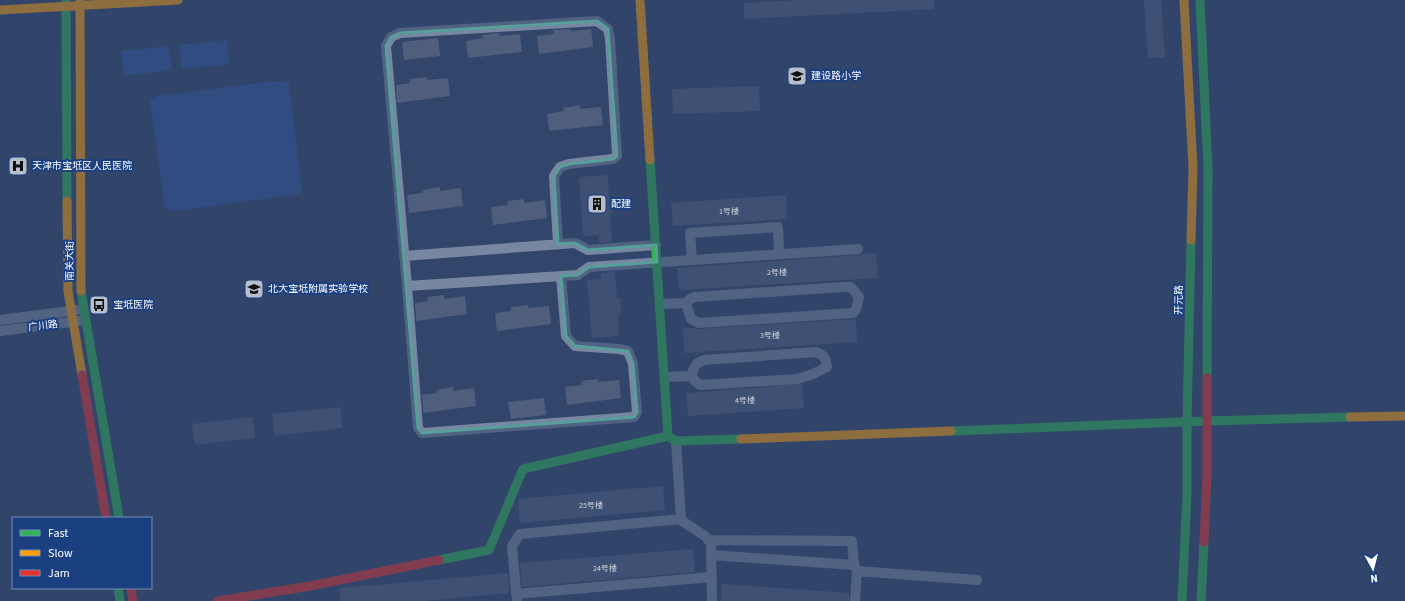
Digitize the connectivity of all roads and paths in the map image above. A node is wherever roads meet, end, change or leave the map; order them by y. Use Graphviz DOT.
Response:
graph roads {
  1 [pos="178,0"];
  2 [pos="640,0"];
  3 [pos="1184,0"];
  4 [pos="1200,0"];
  5 [pos="66,3"];
  6 [pos="80,3"];
  7 [pos="0,10"];
  8 [pos="558,244"];
  9 [pos="656,245"];
  10 [pos="858,249"];
  11 [pos="588,250"];
  12 [pos="780,254"];
  13 [pos="404,256"];
  14 [pos="692,260"];
  15 [pos="657,262"];
  16 [pos="589,266"];
  17 [pos="561,276"];
  18 [pos="407,286"];
  19 [pos="686,303"];
  20 [pos="660,304"];
  21 [pos="85,309"];
  22 [pos="71,311"];
  23 [pos="0,320"];
  24 [pos="86,320"];
  25 [pos="73,322"];
  26 [pos="0,331"];
  27 [pos="692,376"];
  28 [pos="665,377"];
  29 [pos="1405,416"];
  30 [pos="1207,421"];
  31 [pos="1187,422"];
  32 [pos="672,438"];
  33 [pos="106,517"];
  34 [pos="119,517"];
  35 [pos="679,519"];
  36 [pos="708,540"];
  37 [pos="711,555"];
  38 [pos="855,568"];
  39 [pos="712,577"];
  40 [pos="978,580"];
  41 [pos="118,589"];
  42 [pos="131,589"];
  43 [pos="517,597"];
  44 [pos="120,601"];
  45 [pos="133,601"];
  46 [pos="218,601"];
  47 [pos="712,601"];
  48 [pos="855,601"];
  49 [pos="1182,601"];
  50 [pos="1201,601"];
  1 -- 6 [label="main road"];
  2 -- 9 [label="main road"];
  3 -- 31 [label="main road, 开元路"];
  4 -- 30 [label="main road"];
  5 -- 6 [label="main road"];
  5 -- 7 [label="main road"];
  5 -- 22 [label="main road, 南关大街"];
  6 -- 21 [label="main road, 南关大街"];
  8 -- 11 [label="street"];
  8 -- 13 [label="street"];
  8 -- 13 [label="street"];
  9 -- 11 [label="street"];
  9 -- 15 [label="main road"];
  10 -- 12 [label="street"];
  11 -- 16 [label="street"];
  12 -- 14 [label="street"];
  12 -- 14 [label="street"];
  13 -- 18 [label="street"];
  14 -- 15 [label="street"];
  15 -- 16 [label="street"];
  15 -- 20 [label="main road"];
  16 -- 17 [label="street"];
  17 -- 18 [label="street"];
  17 -- 18 [label="street"];
  19 -- 19 [label="street"];
  19 -- 20 [label="street"];
  20 -- 28 [label="main road"];
  21 -- 22 [label="street, 广川路"];
  21 -- 24 [label="main road, 南关大街"];
  22 -- 23 [label="street, 广川路"];
  22 -- 25 [label="main road, 南关大街"];
  24 -- 25 [label="street, 广川路"];
  24 -- 34 [label="main road, 南关大街"];
  25 -- 26 [label="street, 广川路"];
  25 -- 33 [label="main road, 南关大街"];
  27 -- 27 [label="street"];
  27 -- 28 [label="street"];
  28 -- 32 [label="main road"];
  29 -- 30 [label="main road"];
  30 -- 31 [label="main road"];
  30 -- 50 [label="main road"];
  31 -- 32 [label="main road"];
  31 -- 49 [label="main road, 开元路"];
  32 -- 35 [label="street"];
  32 -- 46 [label="main road"];
  35 -- 36 [label="street"];
  35 -- 43 [label="street"];
  36 -- 37 [label="street"];
  36 -- 38 [label="street"];
  37 -- 38 [label="street"];
  37 -- 39 [label="street"];
  38 -- 40 [label="street"];
  38 -- 48 [label="street"];
  39 -- 43 [label="street"];
  39 -- 47 [label="street"];
  41 -- 44 [label="main road"];
  42 -- 45 [label="main road"];
}
